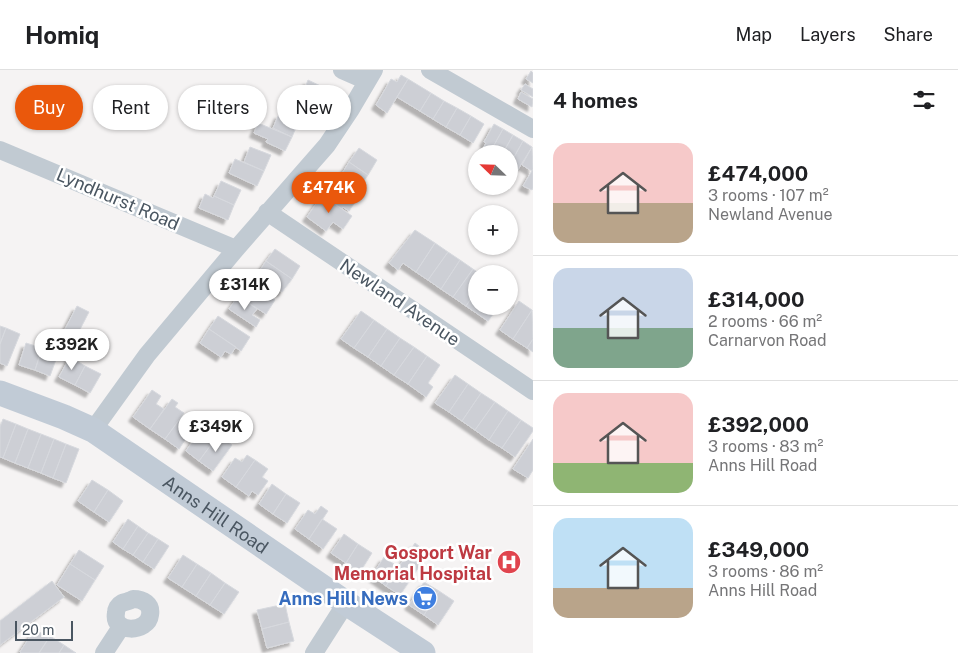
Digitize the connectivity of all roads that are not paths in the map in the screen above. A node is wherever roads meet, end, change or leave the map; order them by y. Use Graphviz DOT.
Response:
graph roads {
  1 [pos="342,70"];
  2 [pos="430,70"];
  3 [pos="370,76"];
  4 [pos="533,129"];
  5 [pos="0,150"];
  6 [pos="267,212"];
  7 [pos="236,249"];
  8 [pos="533,391"];
  9 [pos="0,393"];
  10 [pos="93,430"];
  11 [pos="346,603"];
  12 [pos="121,627"];
  13 [pos="104,653"];
  14 [pos="314,653"];
  15 [pos="423,653"];
  1 -- 3 [label="street"];
  2 -- 4 [label="street"];
  3 -- 6 [label="street"];
  5 -- 7 [label="street, Lyndhurst Road"];
  6 -- 7 [label="street"];
  6 -- 8 [label="street, Newland Avenue"];
  7 -- 10 [label="street"];
  9 -- 10 [label="street, Anns Hill Road"];
  10 -- 11 [label="street, Anns Hill Road"];
  11 -- 14 [label="street"];
  11 -- 15 [label="street, Anns Hill Road"];
  12 -- 13 [label="street"];
}
